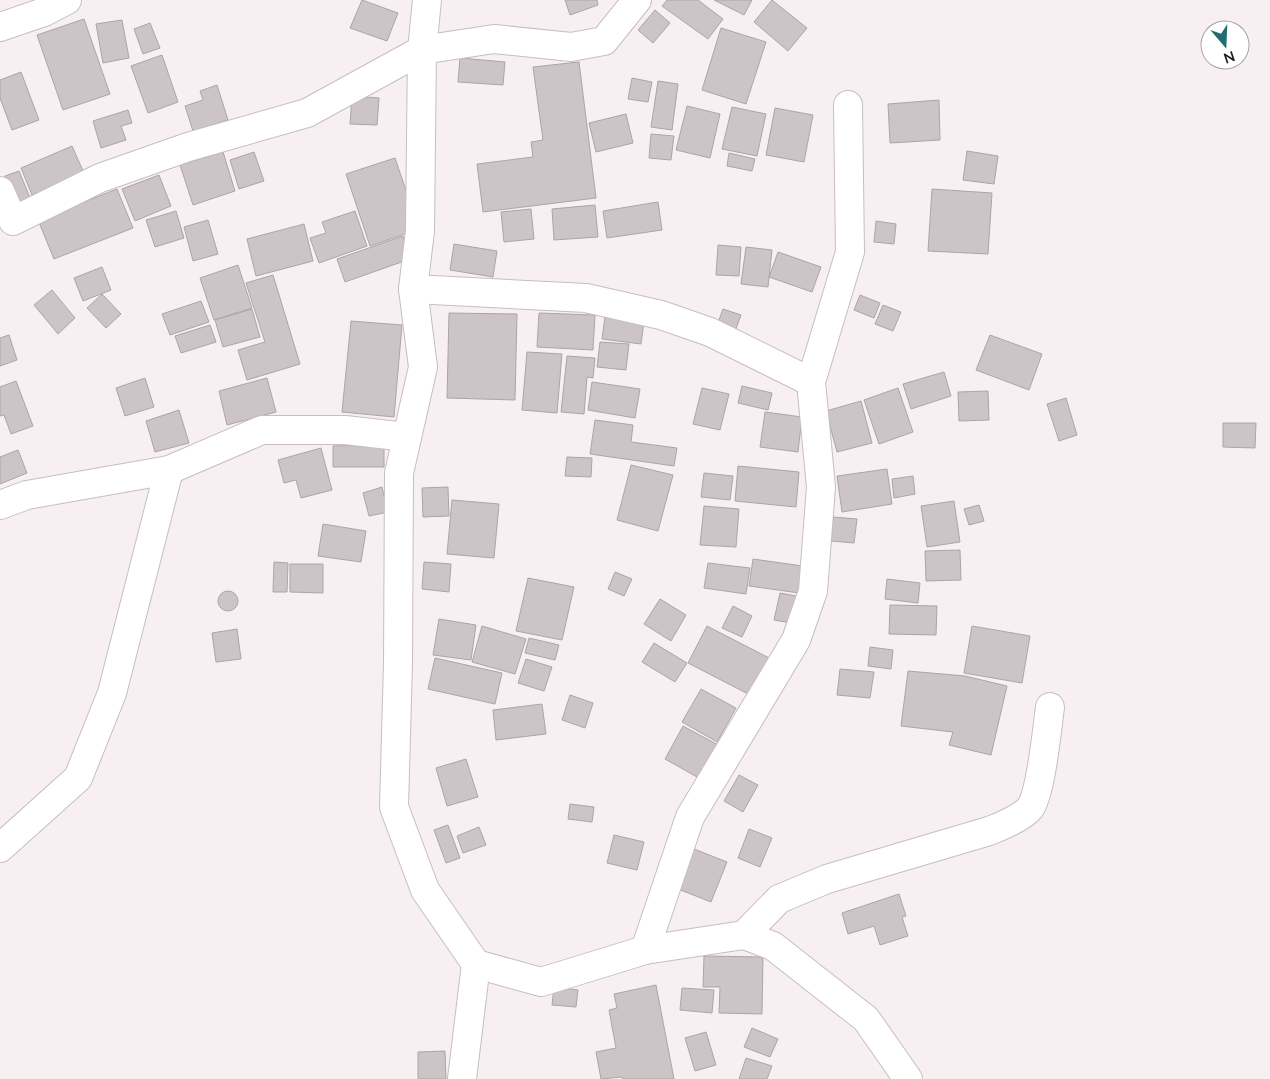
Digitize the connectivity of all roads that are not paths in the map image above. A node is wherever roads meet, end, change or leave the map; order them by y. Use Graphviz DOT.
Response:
graph roads {
  1 [pos="67,0"];
  2 [pos="427,0"];
  3 [pos="637,0"];
  4 [pos="0,27"];
  5 [pos="422,50"];
  6 [pos="848,105"];
  7 [pos="0,191"];
  8 [pos="413,289"];
  9 [pos="811,382"];
  10 [pos="407,437"];
  11 [pos="169,470"];
  12 [pos="0,505"];
  13 [pos="1050,707"];
  14 [pos="0,848"];
  15 [pos="744,935"];
  16 [pos="645,950"];
  17 [pos="476,964"];
  18 [pos="462,1079"];
  19 [pos="908,1079"];
  1 -- 4 [label="street"];
  2 -- 5 [label="street"];
  3 -- 5 [label="street"];
  5 -- 7 [label="street"];
  5 -- 8 [label="street"];
  6 -- 9 [label="street"];
  8 -- 9 [label="street"];
  8 -- 10 [label="street"];
  9 -- 16 [label="street"];
  10 -- 11 [label="street"];
  10 -- 17 [label="street"];
  11 -- 12 [label="street"];
  11 -- 14 [label="street"];
  13 -- 15 [label="street"];
  15 -- 16 [label="street"];
  15 -- 19 [label="street"];
  16 -- 17 [label="street"];
  17 -- 18 [label="street"];
}
